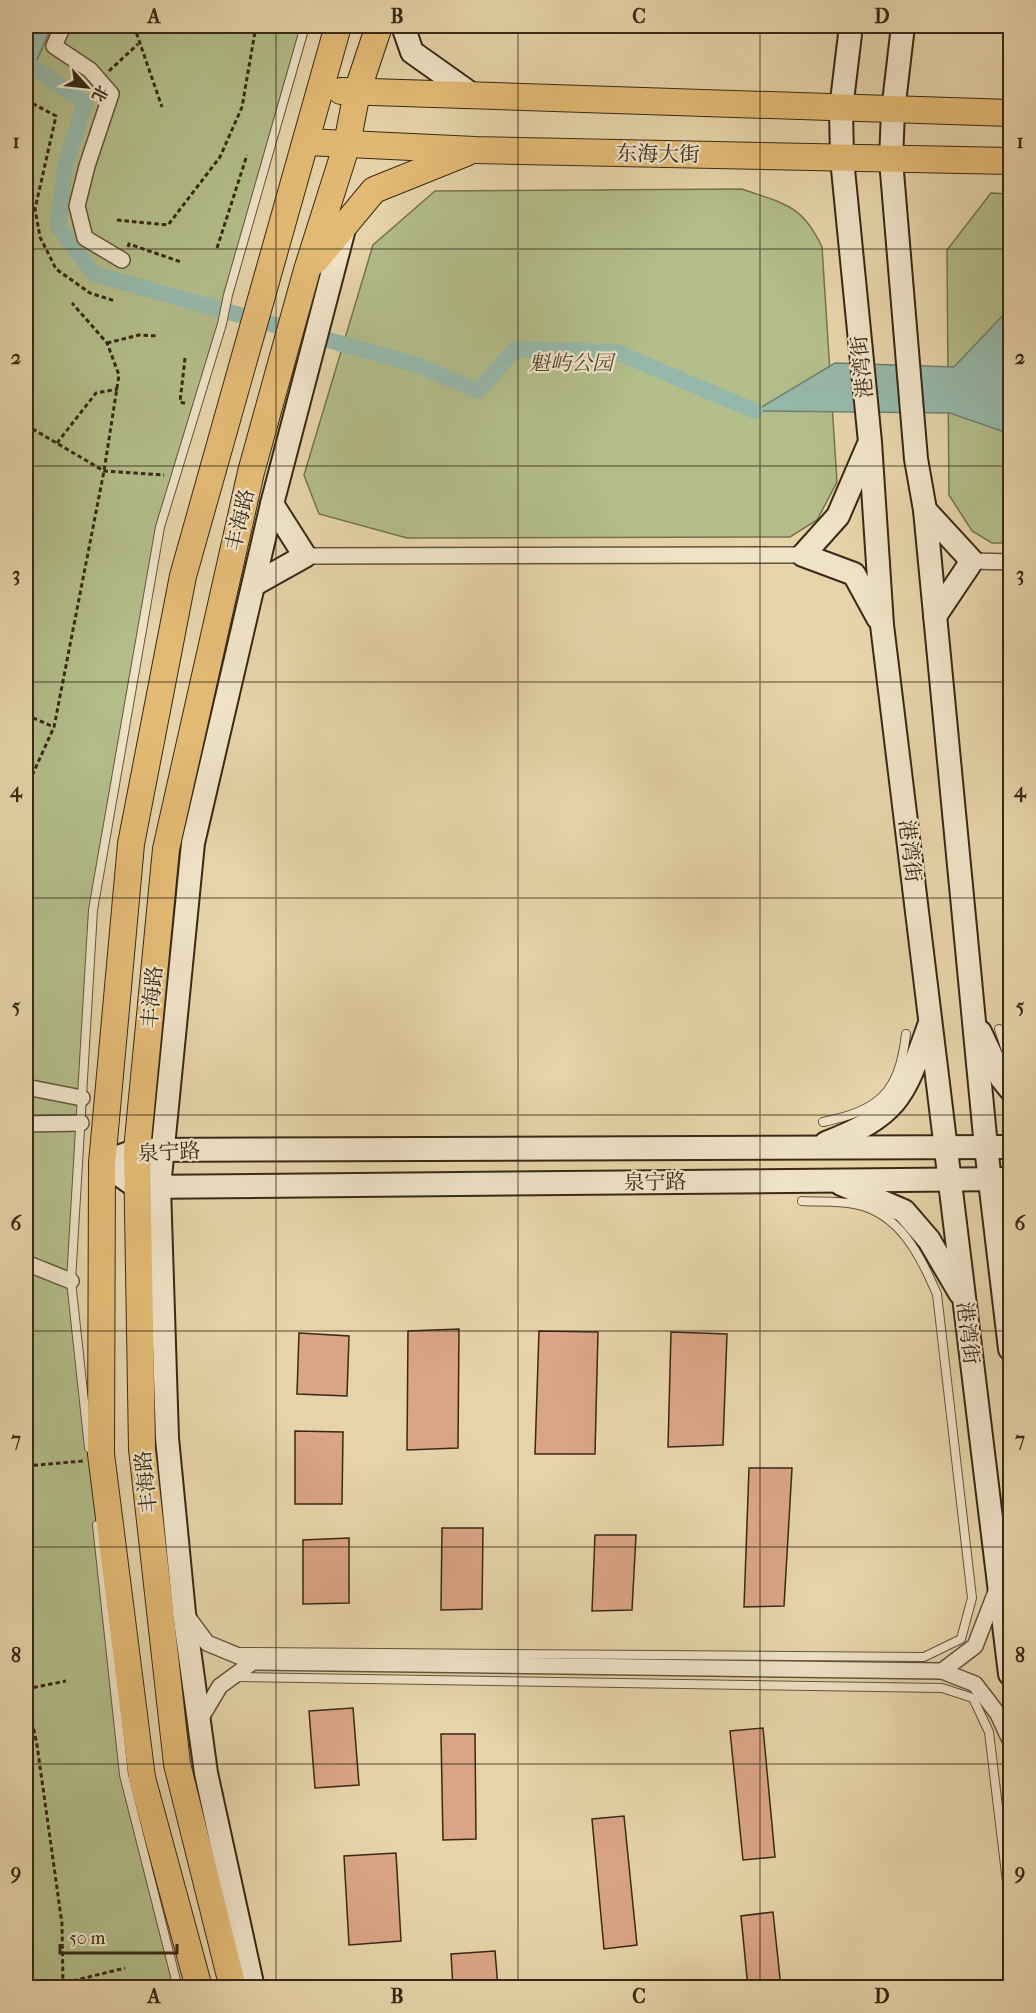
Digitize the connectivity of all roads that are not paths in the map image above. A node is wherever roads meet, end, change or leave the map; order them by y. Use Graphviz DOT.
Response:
graph roads {
  1 [pos="63,26"];
  2 [pos="305,26"];
  3 [pos="338,26"];
  4 [pos="379,26"];
  5 [pos="403,26"];
  6 [pos="851,26"];
  7 [pos="903,26"];
  8 [pos="320,91"];
  9 [pos="357,92"];
  10 [pos="474,96"];
  11 [pos="841,109"];
  12 [pos="893,111"];
  13 [pos="1011,113"];
  14 [pos="306,141"];
  15 [pos="346,144"];
  16 [pos="475,150"];
  17 [pos="842,159"];
  18 [pos="891,160"];
  19 [pos="1011,161"];
  20 [pos="345,225"];
  21 [pos="122,260"];
  22 [pos="308,270"];
  23 [pos="870,438"];
  24 [pos="272,504"];
  25 [pos="925,510"];
  26 [pos="803,555"];
  27 [pos="305,556"];
  28 [pos="972,561"];
  29 [pos="1011,562"];
  30 [pos="255,584"];
  31 [pos="935,616"];
  32 [pos="882,625"];
  33 [pos="974,1018"];
  34 [pos="931,1019"];
  35 [pos="999,1029"];
  36 [pos="906,1034"];
  37 [pos="1011,1063"];
  38 [pos="26,1087"];
  39 [pos="1011,1089"];
  40 [pos="82,1098"];
  41 [pos="822,1122"];
  42 [pos="81,1123"];
  43 [pos="26,1124"];
  44 [pos="947,1147"];
  45 [pos="986,1147"];
  46 [pos="1011,1147"];
  47 [pos="813,1148"];
  48 [pos="137,1150"];
  49 [pos="163,1150"];
  50 [pos="102,1163"];
  51 [pos="1000,1178"];
  52 [pos="949,1179"];
  53 [pos="831,1180"];
  54 [pos="148,1187"];
  55 [pos="802,1201"];
  56 [pos="26,1263"];
  57 [pos="71,1281"];
  58 [pos="1007,1284"];
  59 [pos="964,1301"];
  60 [pos="1011,1348"];
  61 [pos="91,1461"];
  62 [pos="97,1519"];
  63 [pos="999,1583"];
  64 [pos="184,1613"];
  65 [pos="231,1652"];
  66 [pos="253,1662"];
  67 [pos="942,1671"];
  68 [pos="1011,1674"];
  69 [pos="231,1677"];
  70 [pos="199,1721"];
  71 [pos="1011,1740"];
  72 [pos="1011,1907"];
  73 [pos="178,1988"];
  74 [pos="199,1988"];
  75 [pos="233,1988"];
  76 [pos="253,1988"];
  1 -- 21 [label="street"];
  2 -- 40 [label="lane"];
  3 -- 8 [label="main road, 丰海路"];
  4 -- 9 [label="main road, 丰海路"];
  5 -- 10 [label="street"];
  6 -- 11 [label="street, 港湾街"];
  7 -- 12 [label="street, 港湾街"];
  8 -- 9 [label="main road"];
  8 -- 14 [label="main road, 丰海路"];
  9 -- 10 [label="main road"];
  9 -- 15 [label="main road, 丰海路"];
  10 -- 11 [label="main road"];
  11 -- 12 [label="main road"];
  11 -- 17 [label="street, 港湾街"];
  12 -- 13 [label="main road"];
  12 -- 18 [label="street, 港湾街"];
  14 -- 15 [label="main road, 东海大街"];
  14 -- 50 [label="main road, 丰海路"];
  15 -- 16 [label="main road, 东海大街"];
  15 -- 22 [label="main road, 丰海路"];
  16 -- 17 [label="main road, 东海大街"];
  16 -- 20 [label="main road"];
  17 -- 18 [label="main road, 东海大街"];
  17 -- 23 [label="street, 港湾街"];
  18 -- 19 [label="main road, 东海大街"];
  18 -- 25 [label="street, 港湾街"];
  20 -- 22 [label="main road"];
  20 -- 24 [label="street"];
  22 -- 48 [label="main road, 丰海路"];
  23 -- 26 [label="street"];
  23 -- 32 [label="street, 港湾街"];
  24 -- 27 [label="street"];
  24 -- 30 [label="street"];
  25 -- 28 [label="street"];
  25 -- 31 [label="street, 港湾街"];
  26 -- 27 [label="street"];
  26 -- 32 [label="street"];
  27 -- 30 [label="street"];
  28 -- 29 [label="street"];
  28 -- 31 [label="street"];
  30 -- 49 [label="street"];
  31 -- 33 [label="street, 港湾街"];
  32 -- 34 [label="street, 港湾街"];
  33 -- 39 [label="street"];
  33 -- 45 [label="street, 港湾街"];
  34 -- 44 [label="street, 港湾街"];
  34 -- 47 [label="street"];
  35 -- 37 [label="lane"];
  36 -- 41 [label="lane"];
  38 -- 40 [label="street"];
  40 -- 42 [label="lane"];
  42 -- 43 [label="street"];
  42 -- 57 [label="lane"];
  44 -- 45 [label="street, 泉宁路"];
  44 -- 47 [label="street, 泉宁路"];
  44 -- 52 [label="street, 港湾街"];
  45 -- 46 [label="street, 泉宁路"];
  45 -- 51 [label="street, 港湾街"];
  47 -- 49 [label="street, 泉宁路"];
  48 -- 49 [label="street, 泉宁路"];
  48 -- 50 [label="street, 泉宁路"];
  48 -- 54 [label="main road, 丰海路"];
  49 -- 54 [label="street"];
  50 -- 54 [label="street, 泉宁路"];
  50 -- 74 [label="main road, 丰海路"];
  51 -- 52 [label="street, 泉宁路"];
  51 -- 58 [label="street, 港湾街"];
  52 -- 53 [label="street, 泉宁路"];
  52 -- 59 [label="street, 港湾街"];
  53 -- 54 [label="street, 泉宁路"];
  53 -- 59 [label="street"];
  54 -- 64 [label="street"];
  54 -- 75 [label="main road, 丰海路"];
  55 -- 65 [label="lane"];
  56 -- 57 [label="street"];
  57 -- 61 [label="lane"];
  58 -- 60 [label="street, 港湾街"];
  59 -- 63 [label="street, 港湾街"];
  62 -- 73 [label="lane"];
  63 -- 67 [label="street"];
  63 -- 68 [label="street, 港湾街"];
  64 -- 65 [label="street"];
  64 -- 70 [label="street"];
  65 -- 66 [label="street"];
  66 -- 67 [label="street"];
  66 -- 69 [label="street"];
  67 -- 71 [label="street"];
  69 -- 70 [label="street"];
  69 -- 72 [label="lane"];
  70 -- 76 [label="street"];
}
